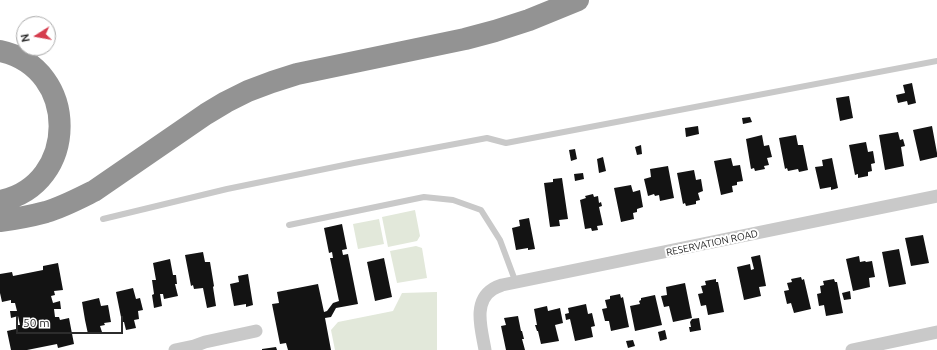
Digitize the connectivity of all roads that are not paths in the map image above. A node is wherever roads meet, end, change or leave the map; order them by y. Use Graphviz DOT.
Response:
graph roads {
  1 [pos="578,0"];
  2 [pos="0,51"];
  3 [pos="937,61"];
  4 [pos="937,196"];
  5 [pos="0,201"];
  6 [pos="103,219"];
  7 [pos="0,221"];
  8 [pos="289,225"];
  9 [pos="516,283"];
  10 [pos="256,332"];
  11 [pos="937,332"];
  12 [pos="195,348"];
  13 [pos="175,350"];
  14 [pos="486,350"];
  15 [pos="852,350"];
  1 -- 7 [label="highway"];
  2 -- 5 [label="highway"];
  3 -- 6 [label="lane"];
  4 -- 9 [label="street, RESERVATION ROAD"];
  8 -- 9 [label="lane"];
  9 -- 14 [label="street, RESERVATION ROAD"];
  10 -- 12 [label="street"];
  11 -- 15 [label="street"];
  12 -- 13 [label="street"];
}
